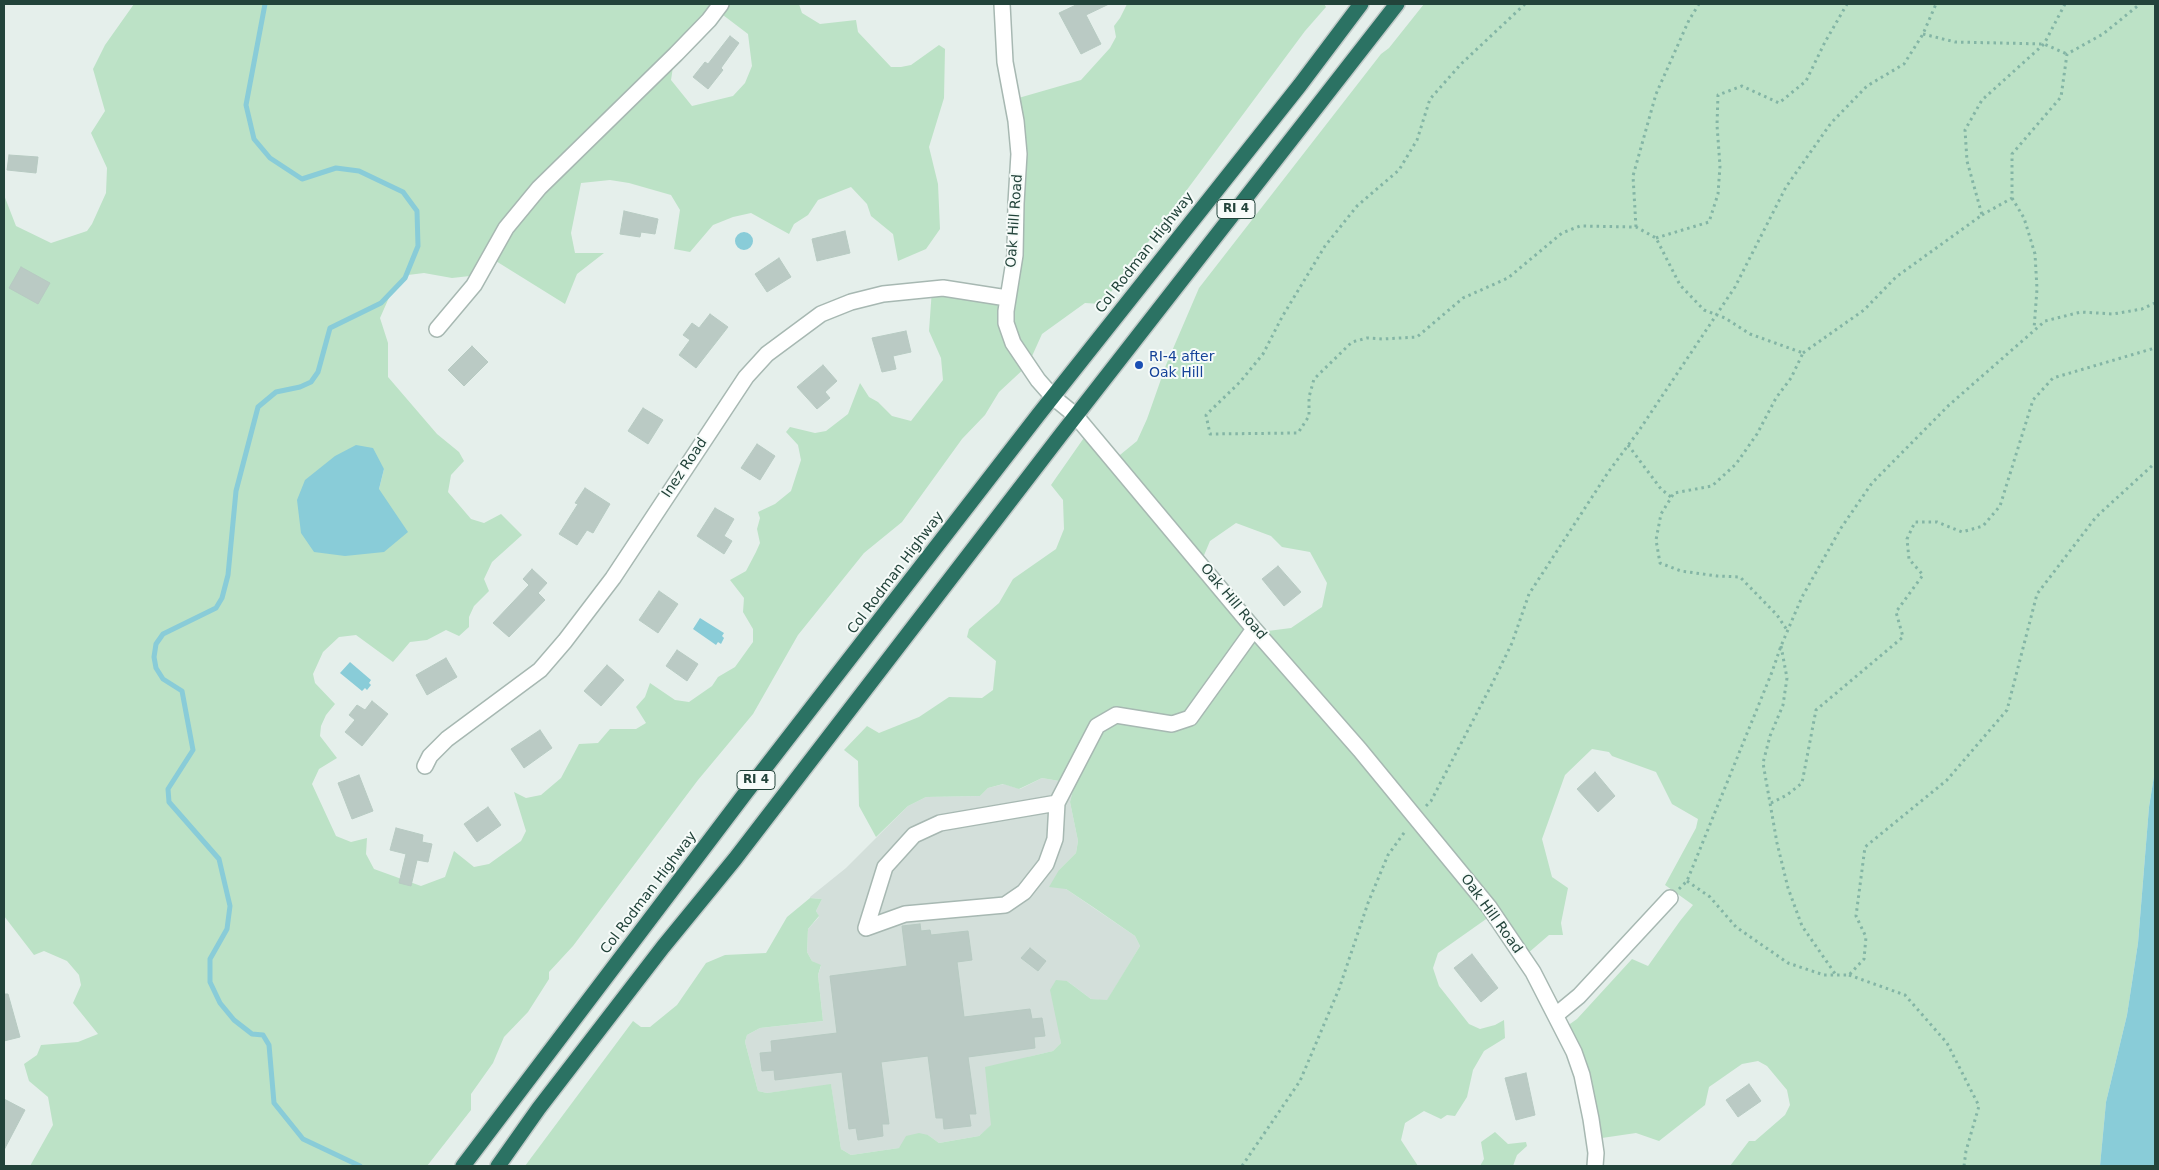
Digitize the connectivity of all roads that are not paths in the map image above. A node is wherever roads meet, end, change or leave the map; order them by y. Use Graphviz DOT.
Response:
graph roads {
  1 [pos="721,4"];
  2 [pos="1002,4"];
  3 [pos="1361,4"];
  4 [pos="1396,4"];
  5 [pos="1007,298"];
  6 [pos="436,329"];
  7 [pos="1053,396"];
  8 [pos="1076,415"];
  9 [pos="1254,629"];
  10 [pos="425,766"];
  11 [pos="1057,803"];
  12 [pos="1670,898"];
  13 [pos="1556,1015"];
  14 [pos="462,1166"];
  15 [pos="498,1166"];
  16 [pos="1595,1166"];
  1 -- 6 [label="street"];
  2 -- 5 [label="street, Oak Hill Road"];
  3 -- 7 [label="highway, Col Rodman Highway / RI 4"];
  4 -- 8 [label="highway, RI 4"];
  5 -- 7 [label="street, Oak Hill Road"];
  5 -- 10 [label="street, Inez Road"];
  7 -- 8 [label="street, Oak Hill Road"];
  7 -- 14 [label="highway, Col Rodman Highway / RI 4"];
  8 -- 9 [label="street, Oak Hill Road"];
  8 -- 15 [label="highway, RI 4"];
  9 -- 11 [label="street"];
  9 -- 13 [label="street, Oak Hill Road"];
  11 -- 11 [label="street"];
  12 -- 13 [label="street"];
  13 -- 16 [label="street, Oak Hill Road"];
}
